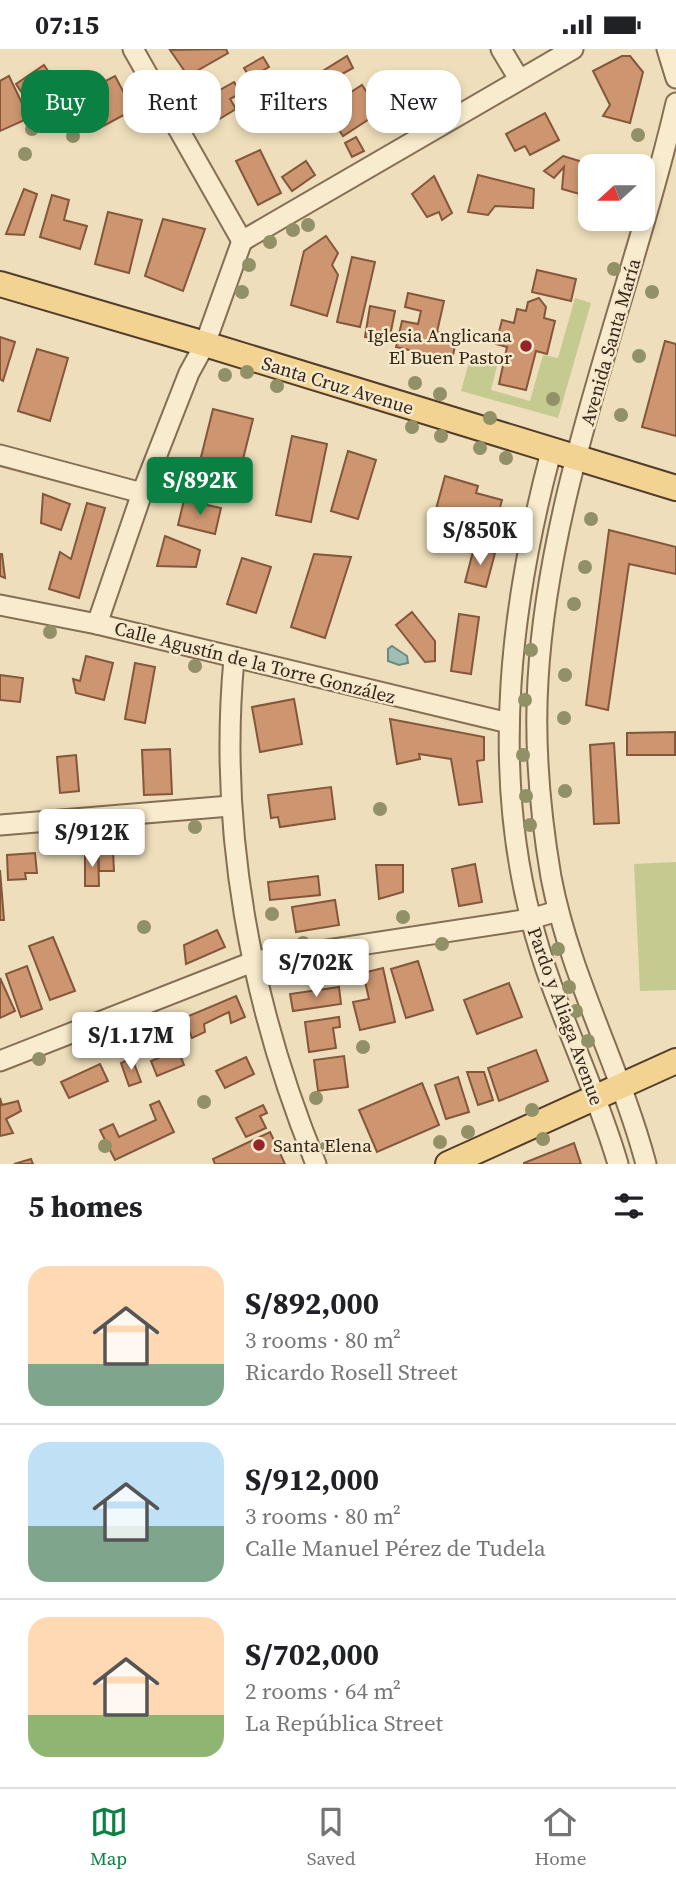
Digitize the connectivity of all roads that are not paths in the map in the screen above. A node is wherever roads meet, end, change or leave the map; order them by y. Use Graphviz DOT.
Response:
graph roads {
  1 [pos="133,49"];
  2 [pos="501,49"];
  3 [pos="573,49"];
  4 [pos="667,49"];
  5 [pos="676,78"];
  6 [pos="519,79"];
  7 [pos="676,103"];
  8 [pos="671,151"];
  9 [pos="242,241"];
  10 [pos="0,284"];
  11 [pos="205,344"];
  12 [pos="551,452"];
  13 [pos="0,456"];
  14 [pos="577,460"];
  15 [pos="676,488"];
  16 [pos="142,493"];
  17 [pos="0,605"];
  18 [pos="97,624"];
  19 [pos="234,659"];
  20 [pos="509,723"];
  21 [pos="230,806"];
  22 [pos="0,825"];
  23 [pos="558,911"];
  24 [pos="530,919"];
  25 [pos="255,961"];
  26 [pos="0,1061"];
  27 [pos="676,1061"];
  28 [pos="620,1087"];
  29 [pos="596,1097"];
  30 [pos="316,1164"];
  31 [pos="448,1164"];
  32 [pos="618,1164"];
  33 [pos="646,1164"];
  1 -- 9 [label="street"];
  2 -- 6 [label="street"];
  3 -- 6 [label="street"];
  4 -- 5 [label="street"];
  6 -- 9 [label="street"];
  7 -- 8 [label="street, Avenida Santa María"];
  8 -- 14 [label="street, Avenida Santa María"];
  9 -- 11 [label="street"];
  10 -- 11 [label="main road, Santa Cruz Avenue"];
  11 -- 12 [label="main road, Santa Cruz Avenue"];
  11 -- 16 [label="street"];
  12 -- 14 [label="main road, Santa Cruz Avenue"];
  12 -- 20 [label="street, Pardo y Aliaga Avenue"];
  13 -- 16 [label="street"];
  14 -- 15 [label="main road, Santa Cruz Avenue"];
  14 -- 23 [label="street, Pardo y Aliaga Avenue"];
  16 -- 18 [label="street"];
  17 -- 18 [label="street, Calle Agustín de la Torre González"];
  18 -- 19 [label="street, Calle Agustín de la Torre González"];
  19 -- 20 [label="street, Calle Agustín de la Torre González"];
  19 -- 21 [label="street"];
  20 -- 24 [label="street, Pardo y Aliaga Avenue"];
  21 -- 22 [label="street"];
  21 -- 25 [label="street"];
  23 -- 24 [label="street"];
  23 -- 28 [label="street, Pardo y Aliaga Avenue"];
  24 -- 25 [label="street"];
  24 -- 29 [label="street, Pardo y Aliaga Avenue"];
  25 -- 26 [label="street"];
  25 -- 30 [label="street"];
  27 -- 28 [label="main road"];
  28 -- 29 [label="main road"];
  28 -- 33 [label="street, Pardo y Aliaga Avenue"];
  29 -- 31 [label="main road"];
  29 -- 32 [label="street, Pardo y Aliaga Avenue"];
}
